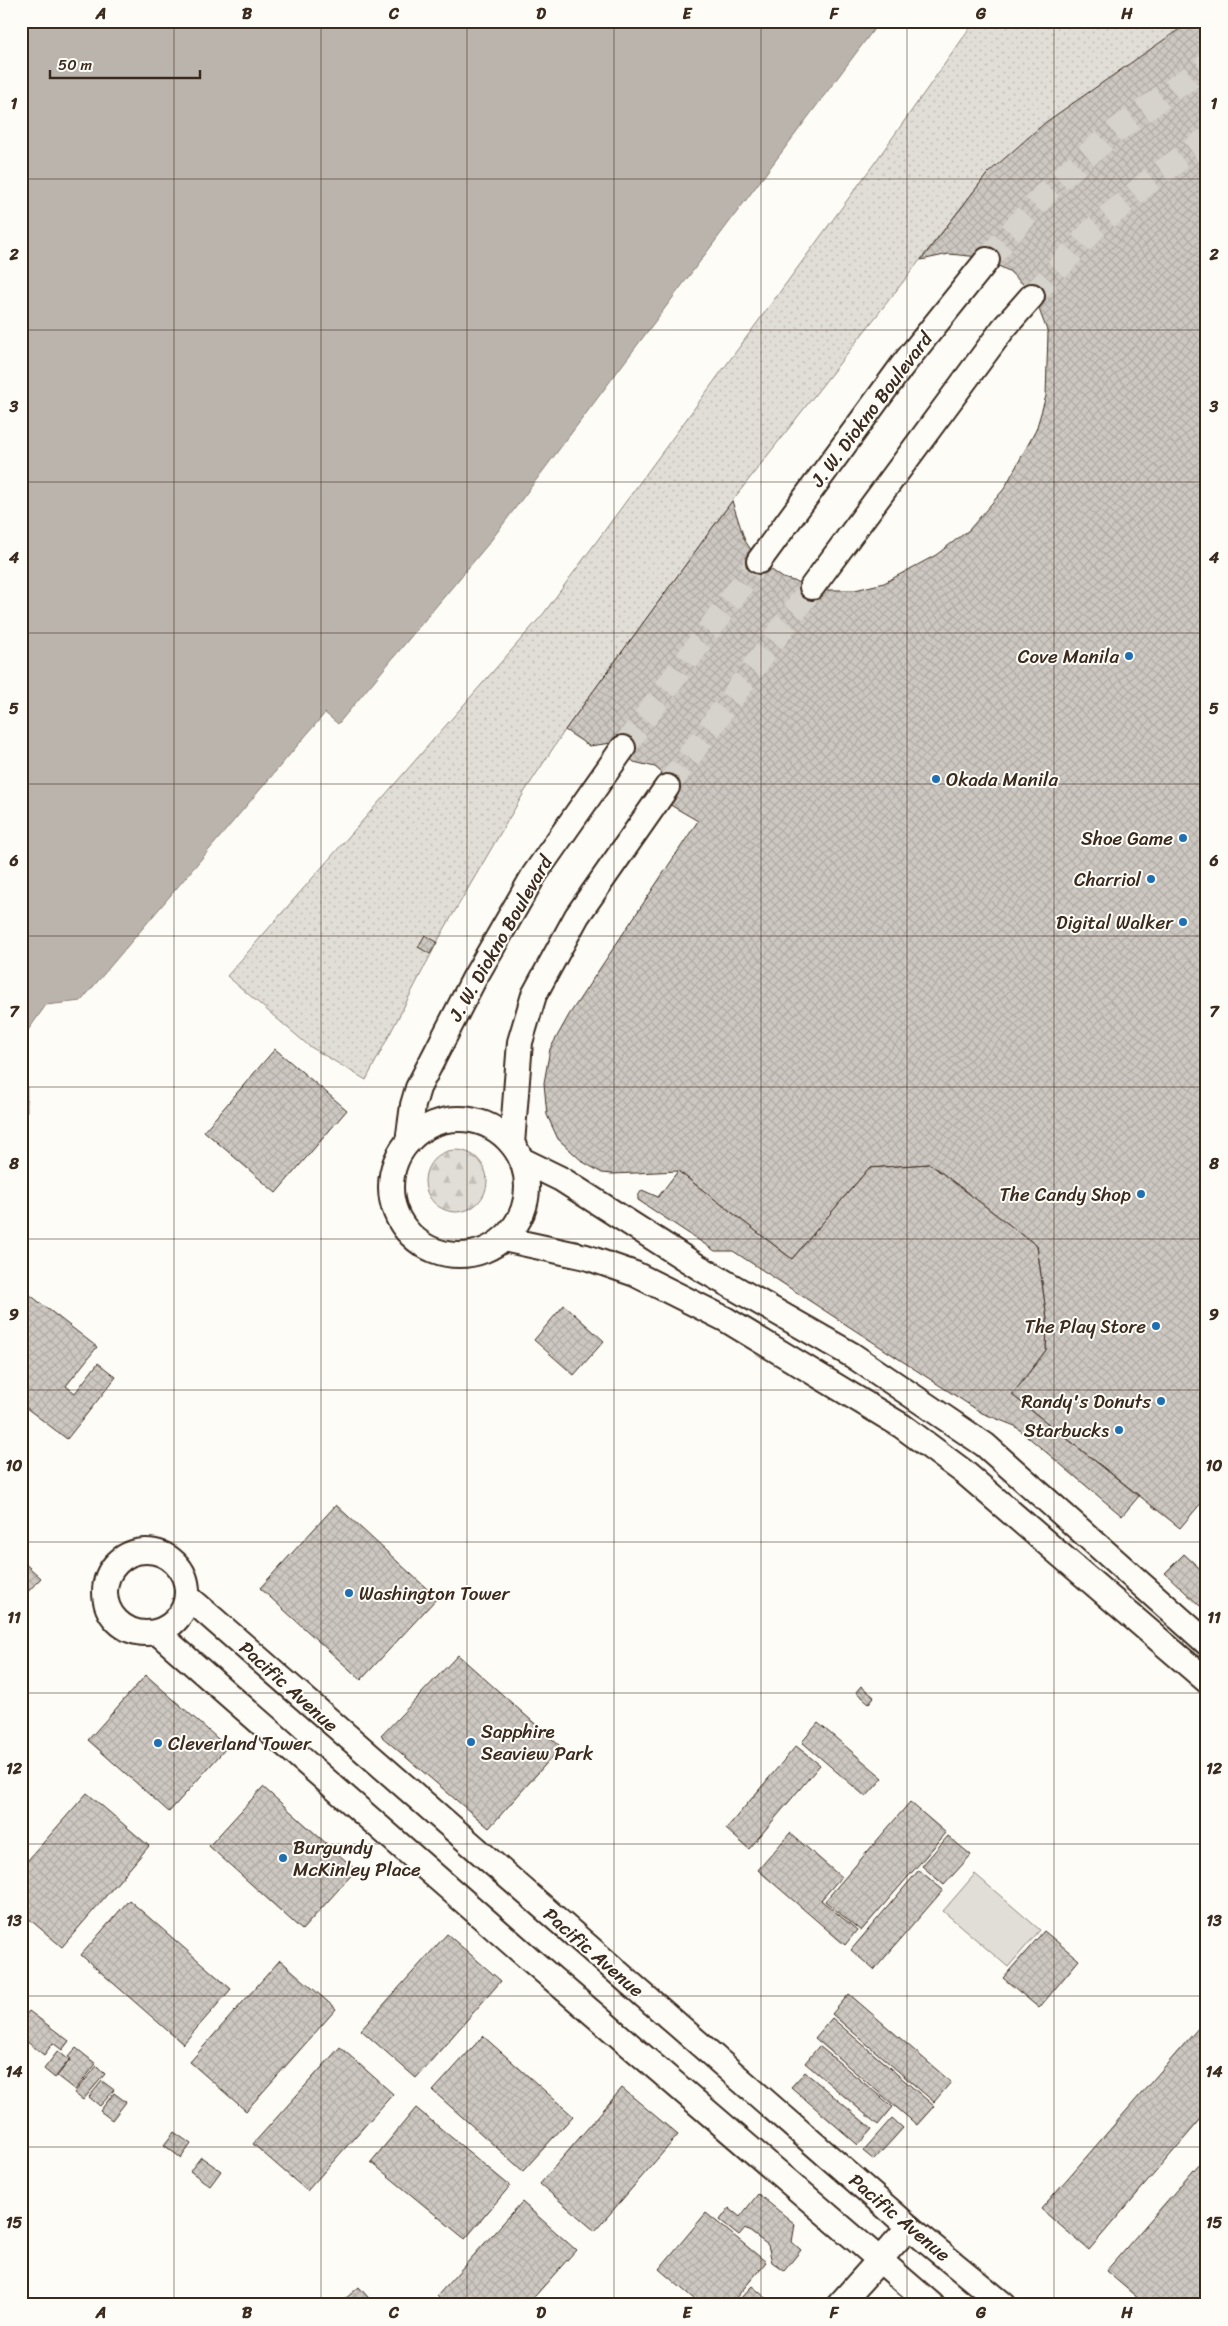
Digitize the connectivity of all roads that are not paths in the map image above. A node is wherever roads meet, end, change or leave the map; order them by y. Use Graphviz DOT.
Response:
graph roads {
  1 [pos="986,260"];
  2 [pos="1032,296"];
  3 [pos="759,561"];
  4 [pos="812,587"];
  5 [pos="623,748"];
  6 [pos="667,788"];
  7 [pos="408,1142"];
  8 [pos="517,1152"];
  9 [pos="503,1240"];
  10 [pos="187,1596"];
  11 [pos="157,1632"];
  12 [pos="1207,1643"];
  13 [pos="1207,1681"];
  14 [pos="909,2226"];
  15 [pos="879,2260"];
  16 [pos="839,2305"];
  17 [pos="932,2305"];
  18 [pos="1004,2305"];
  1 -- 3 [label="street, J. W. Diokno Boulevard"];
  2 -- 4 [label="street"];
  5 -- 7 [label="street, J. W. Diokno Boulevard"];
  6 -- 8 [label="street"];
  7 -- 8 [label="street"];
  7 -- 9 [label="street"];
  8 -- 9 [label="street"];
  8 -- 12 [label="street"];
  9 -- 13 [label="street"];
  10 -- 11 [label="street"];
  10 -- 11 [label="street"];
  10 -- 14 [label="street, Pacific Avenue"];
  11 -- 15 [label="street"];
  14 -- 15 [label="street"];
  14 -- 18 [label="street, Pacific Avenue"];
  15 -- 16 [label="street"];
  15 -- 17 [label="street"];
}
